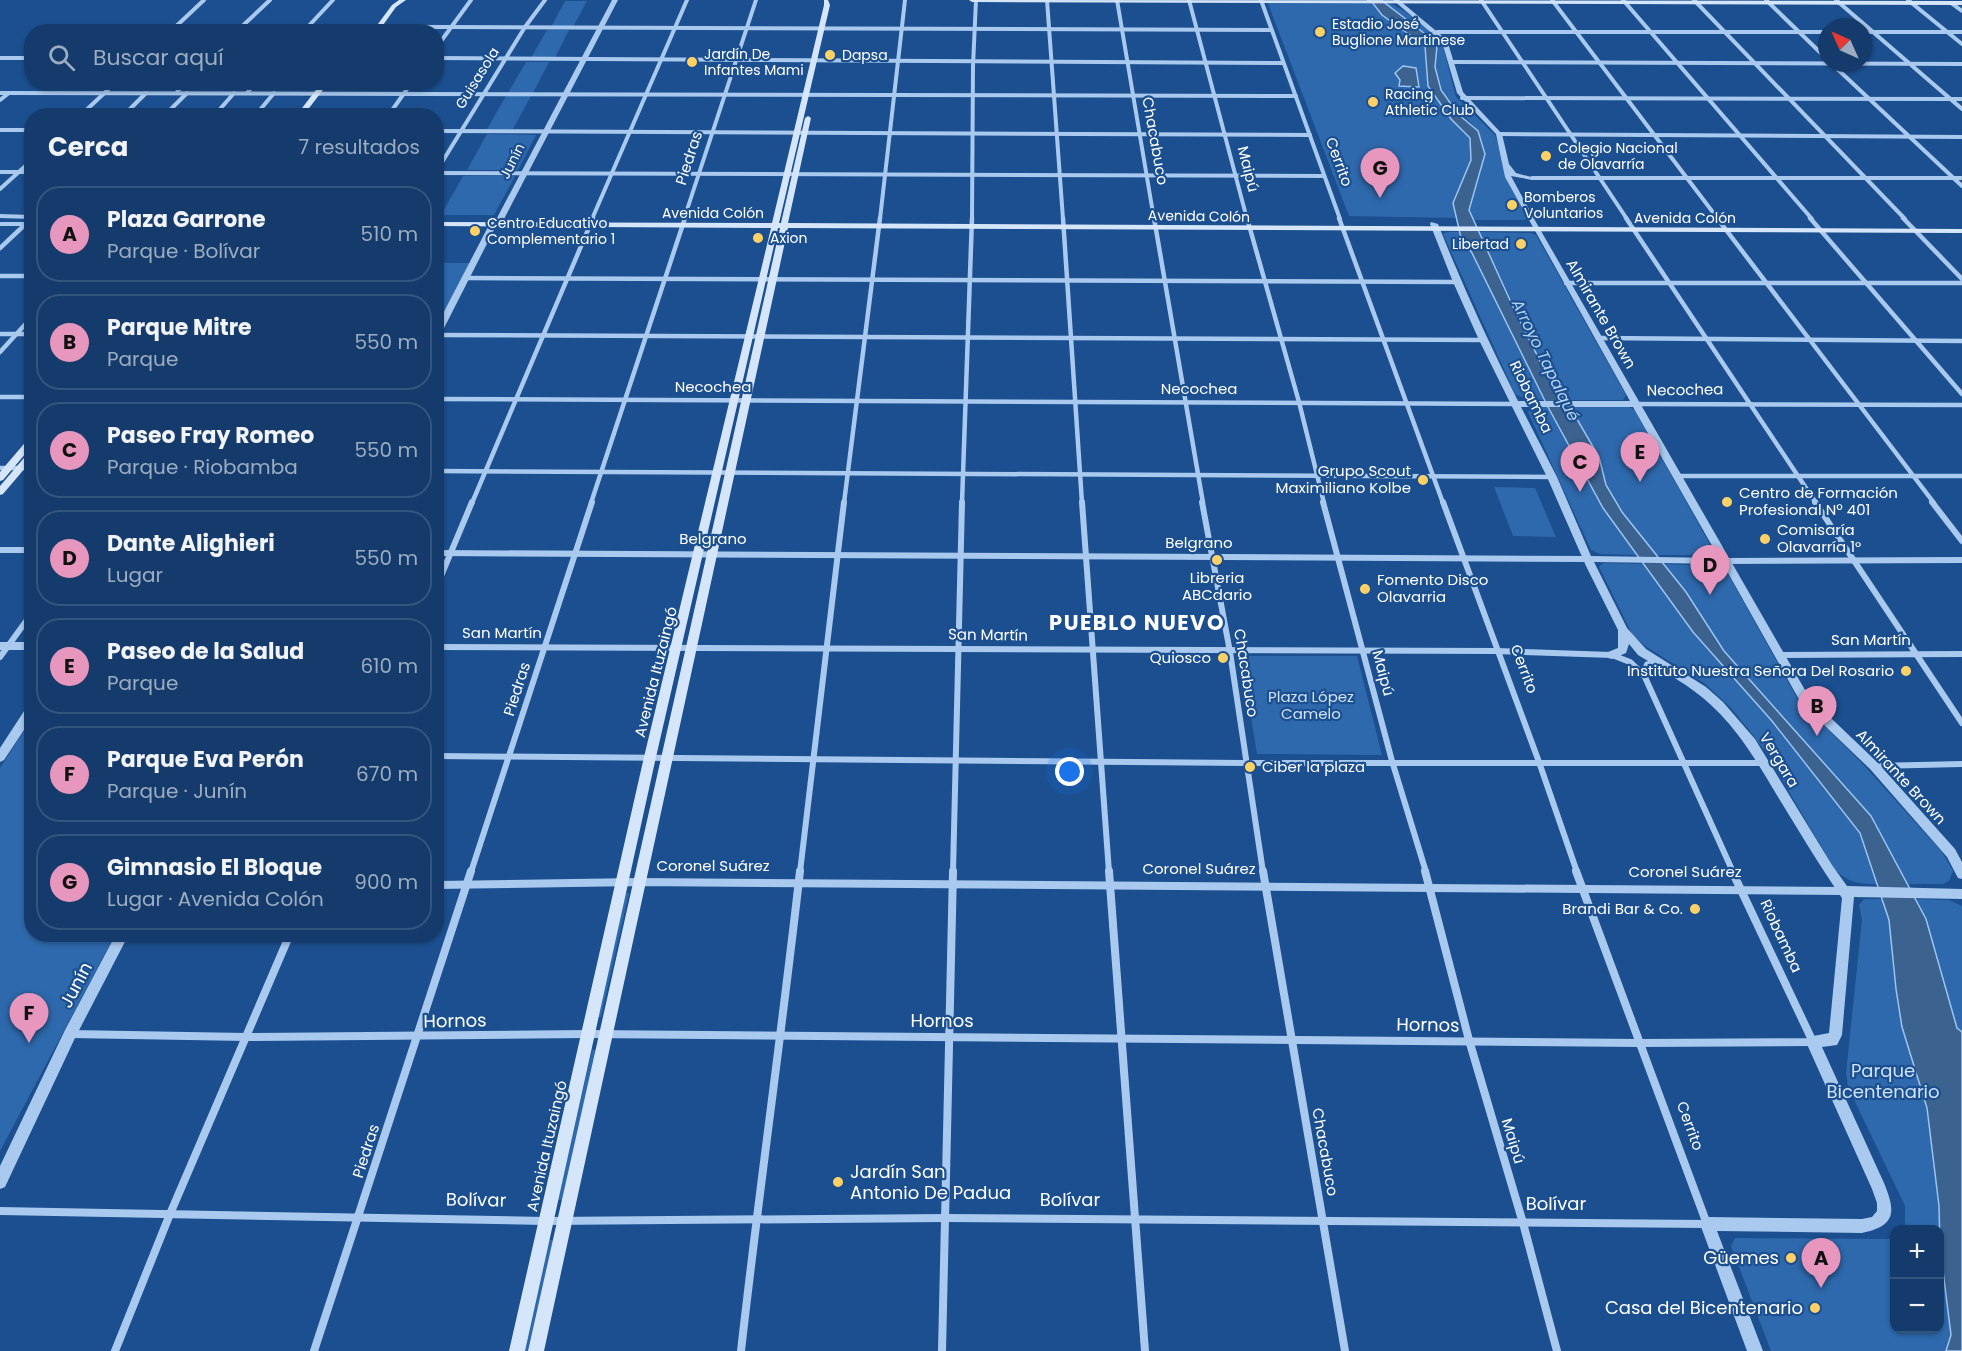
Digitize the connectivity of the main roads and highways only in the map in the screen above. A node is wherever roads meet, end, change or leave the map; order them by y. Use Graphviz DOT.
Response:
graph roads {
  1 [pos="394,0"];
  2 [pos="403,0"];
  3 [pos="825,0"];
  4 [pos="972,0"];
  5 [pos="976,0"];
  6 [pos="1047,0"];
  7 [pos="1117,0"];
  8 [pos="1189,0"];
  9 [pos="1261,0"];
  10 [pos="1876,0"];
  11 [pos="835,1"];
  12 [pos="1328,1"];
  13 [pos="1340,1"];
  14 [pos="1397,1"];
  15 [pos="1481,1"];
  16 [pos="1553,1"];
  17 [pos="1624,1"];
  18 [pos="1695,1"];
  19 [pos="1767,1"];
  20 [pos="1909,1"];
  21 [pos="1838,2"];
  22 [pos="1962,2"];
  23 [pos="377,24"];
  24 [pos="378,24"];
  25 [pos="825,28"];
  26 [pos="323,90"];
  27 [pos="325,90"];
  28 [pos="321,94"];
  29 [pos="307,108"];
  30 [pos="312,108"];
  31 [pos="444,219"];
  32 [pos="497,222"];
  33 [pos="780,223"];
  34 [pos="444,224"];
  35 [pos="1962,225"];
  36 [pos="1912,227"];
  37 [pos="1962,231"];
  38 [pos="742,400"];
  39 [pos="24,448"];
  40 [pos="24,463"];
  41 [pos="4,468"];
  42 [pos="0,478"];
  43 [pos="0,492"];
  44 [pos="517,1351"];
  45 [pos="536,1351"];
  1 -- 23 [label="main road"];
  2 -- 24 [label="main road"];
  3 -- 11 [label="main road"];
  3 -- 25 [label="main road, Avenida Ituzaingó"];
  4 -- 5 [label="main road"];
  5 -- 6 [label="main road"];
  6 -- 7 [label="main road"];
  7 -- 8 [label="main road"];
  8 -- 9 [label="main road"];
  9 -- 12 [label="main road"];
  10 -- 20 [label="main road"];
  11 -- 25 [label="main road, Avenida Ituzaingó"];
  12 -- 13 [label="main road"];
  13 -- 14 [label="main road"];
  14 -- 15 [label="main road"];
  15 -- 16 [label="main road"];
  16 -- 17 [label="main road"];
  17 -- 18 [label="main road"];
  18 -- 19 [label="main road"];
  19 -- 21 [label="main road"];
  20 -- 21 [label="main road"];
  20 -- 22 [label="main road"];
  20 -- 22 [label="main road"];
  25 -- 33 [label="main road, Avenida Ituzaingó"];
  26 -- 28 [label="main road"];
  27 -- 28 [label="main road"];
  28 -- 29 [label="main road"];
  28 -- 30 [label="main road"];
  31 -- 32 [label="main road, Avenida Colón"];
  32 -- 33 [label="main road, Avenida Colón"];
  32 -- 34 [label="main road, Avenida Colón"];
  33 -- 36 [label="main road, Avenida Colón"];
  33 -- 38 [label="main road, Avenida Ituzaingó"];
  35 -- 36 [label="main road, Avenida Colón"];
  36 -- 37 [label="main road, Avenida Colón"];
  38 -- 44 [label="main road, Avenida Ituzaingó"];
  38 -- 45 [label="main road, Avenida Ituzaingó"];
  39 -- 41 [label="main road"];
  40 -- 43 [label="main road"];
  41 -- 42 [label="main road"];
}
